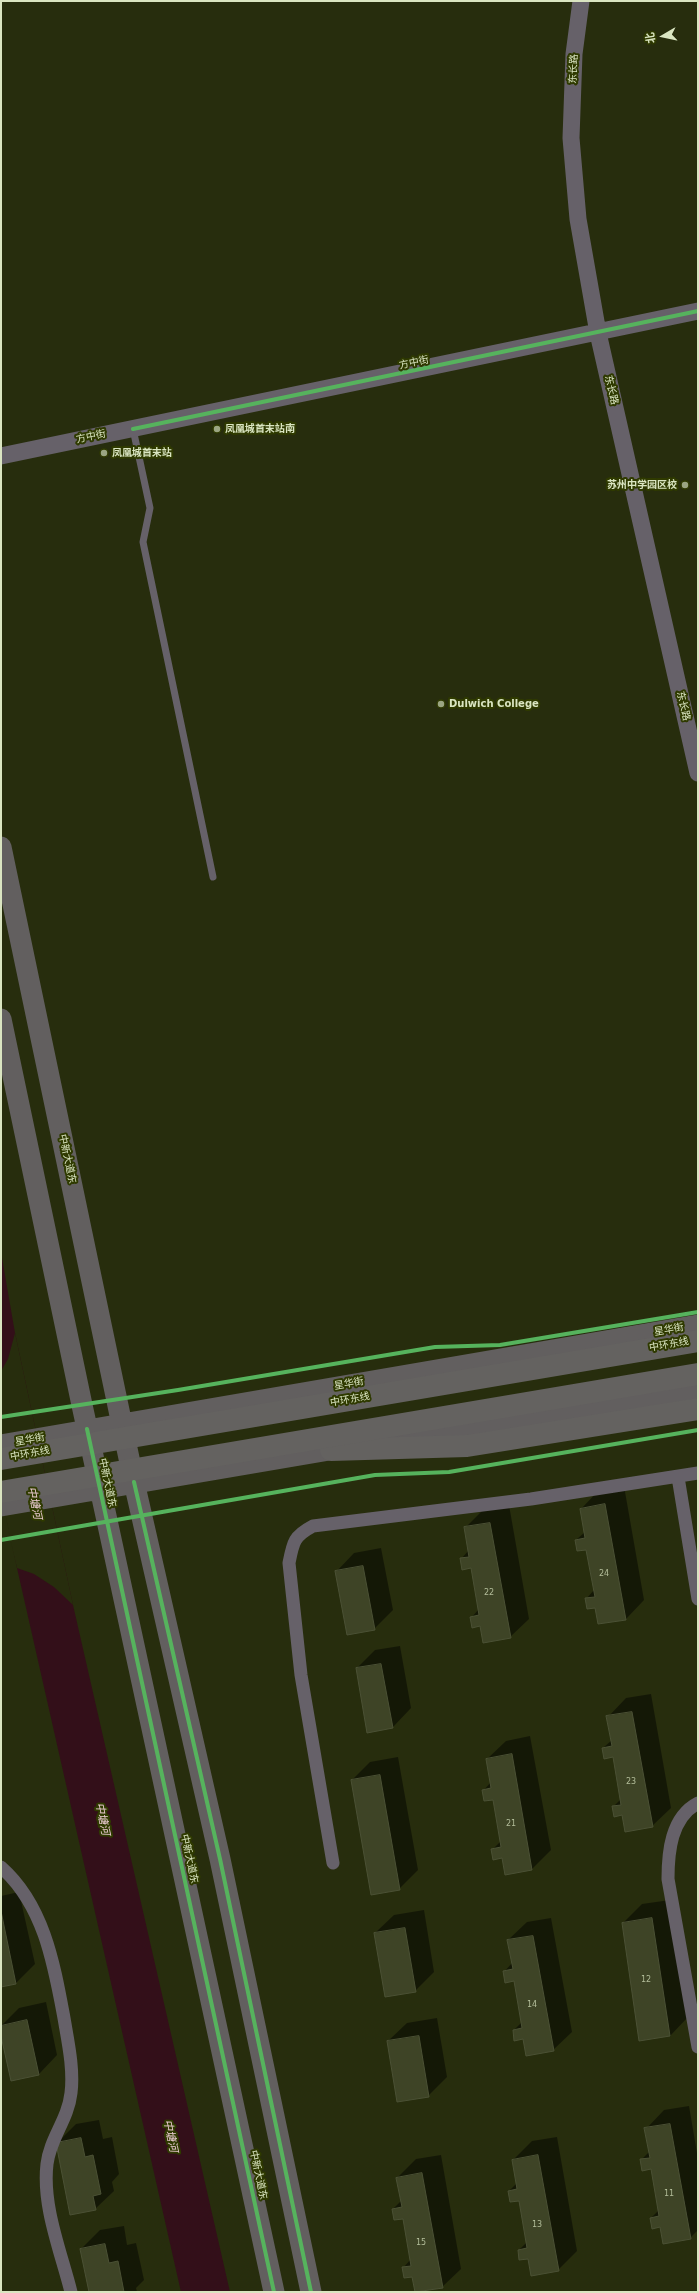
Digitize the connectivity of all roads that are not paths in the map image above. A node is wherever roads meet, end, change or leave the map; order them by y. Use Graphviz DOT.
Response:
graph roads {
  1 [pos="581,1"];
  2 [pos="698,311"];
  3 [pos="598,333"];
  4 [pos="133,429"];
  5 [pos="1,456"];
  6 [pos="698,773"];
  7 [pos="1,847"];
  8 [pos="214,877"];
  9 [pos="1,1019"];
  10 [pos="698,1325"];
  11 [pos="698,1340"];
  12 [pos="698,1374"];
  13 [pos="698,1388"];
  14 [pos="693,1410"];
  15 [pos="122,1423"];
  16 [pos="87,1429"];
  17 [pos="1,1445"];
  18 [pos="331,1450"];
  19 [pos="1,1459"];
  20 [pos="698,1473"];
  21 [pos="678,1477"];
  22 [pos="134,1482"];
  23 [pos="101,1489"];
  24 [pos="2,1501"];
  25 [pos="698,1599"];
  26 [pos="698,1803"];
  27 [pos="333,1864"];
  28 [pos="1,1867"];
  29 [pos="698,2047"];
  30 [pos="71,2292"];
  31 [pos="274,2292"];
  32 [pos="311,2292"];
  1 -- 3 [label="street, 东长路"];
  2 -- 3 [label="street, 方中街"];
  3 -- 4 [label="street, 方中街"];
  3 -- 6 [label="street, 东长路"];
  4 -- 5 [label="street, 方中街"];
  4 -- 8 [label="lane"];
  7 -- 15 [label="main road, 中新大道东"];
  9 -- 16 [label="main road, 中新大道东"];
  10 -- 15 [label="main road, 星华街"];
  11 -- 19 [label="highway, 中环东线, bridge"];
  12 -- 24 [label="highway, bridge"];
  13 -- 18 [label="main road"];
  14 -- 18 [label="highway"];
  15 -- 16 [label="main road, 星华街"];
  15 -- 22 [label="main road, 中新大道东"];
  16 -- 17 [label="main road, 星华街"];
  16 -- 23 [label="main road, 中新大道东"];
  18 -- 22 [label="main road"];
  20 -- 21 [label="street"];
  21 -- 25 [label="street"];
  21 -- 27 [label="street"];
  22 -- 23 [label="main road"];
  22 -- 32 [label="main road, 中新大道东"];
  23 -- 24 [label="main road"];
  23 -- 31 [label="main road, 中新大道东"];
  26 -- 29 [label="street"];
  28 -- 30 [label="street"];
}
